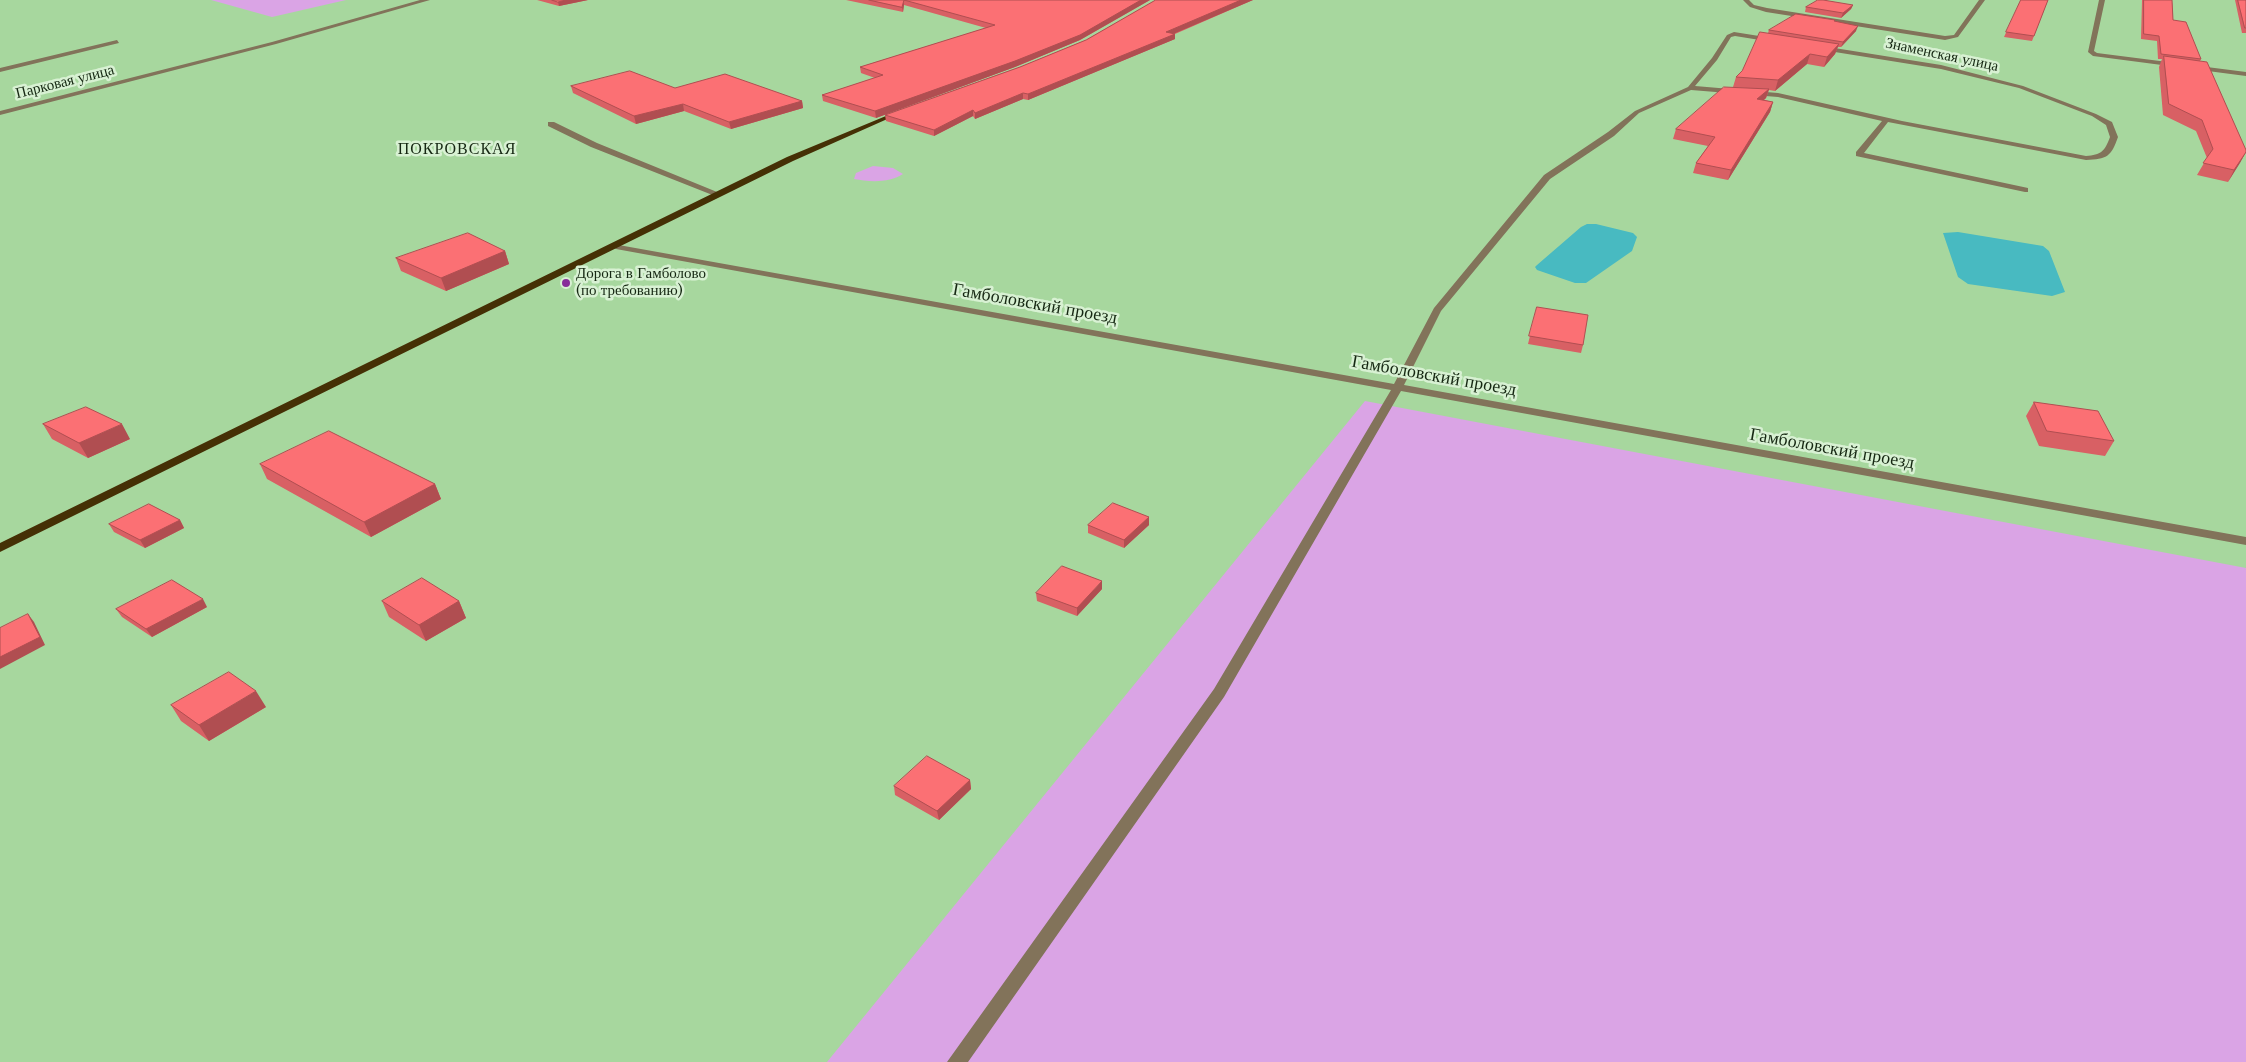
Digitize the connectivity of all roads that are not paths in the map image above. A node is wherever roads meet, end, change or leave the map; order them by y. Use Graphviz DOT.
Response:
graph roads {
  1 [pos="427,0"];
  2 [pos="1746,0"];
  3 [pos="1982,0"];
  4 [pos="2102,0"];
  5 [pos="117,42"];
  6 [pos="0,70"];
  7 [pos="2246,74"];
  8 [pos="1690,88"];
  9 [pos="911,108"];
  10 [pos="0,113"];
  11 [pos="1887,119"];
  12 [pos="551,124"];
  13 [pos="2025,190"];
  14 [pos="718,194"];
  15 [pos="616,246"];
  16 [pos="1398,387"];
  17 [pos="2246,542"];
  18 [pos="0,548"];
  19 [pos="957,1062"];
  1 -- 10 [label="street, Парковая улица"];
  2 -- 3 [label="street"];
  4 -- 7 [label="street"];
  5 -- 6 [label="street"];
  8 -- 11 [label="street, Знаменская улица"];
  8 -- 11 [label="street, Знаменская улица"];
  8 -- 16 [label="street"];
  9 -- 14 [label="main road"];
  11 -- 13 [label="street"];
  12 -- 14 [label="street"];
  14 -- 15 [label="main road"];
  15 -- 16 [label="street, Гамболовский проезд"];
  15 -- 18 [label="main road"];
  16 -- 17 [label="street, Гамболовский проезд"];
  16 -- 19 [label="street"];
}
